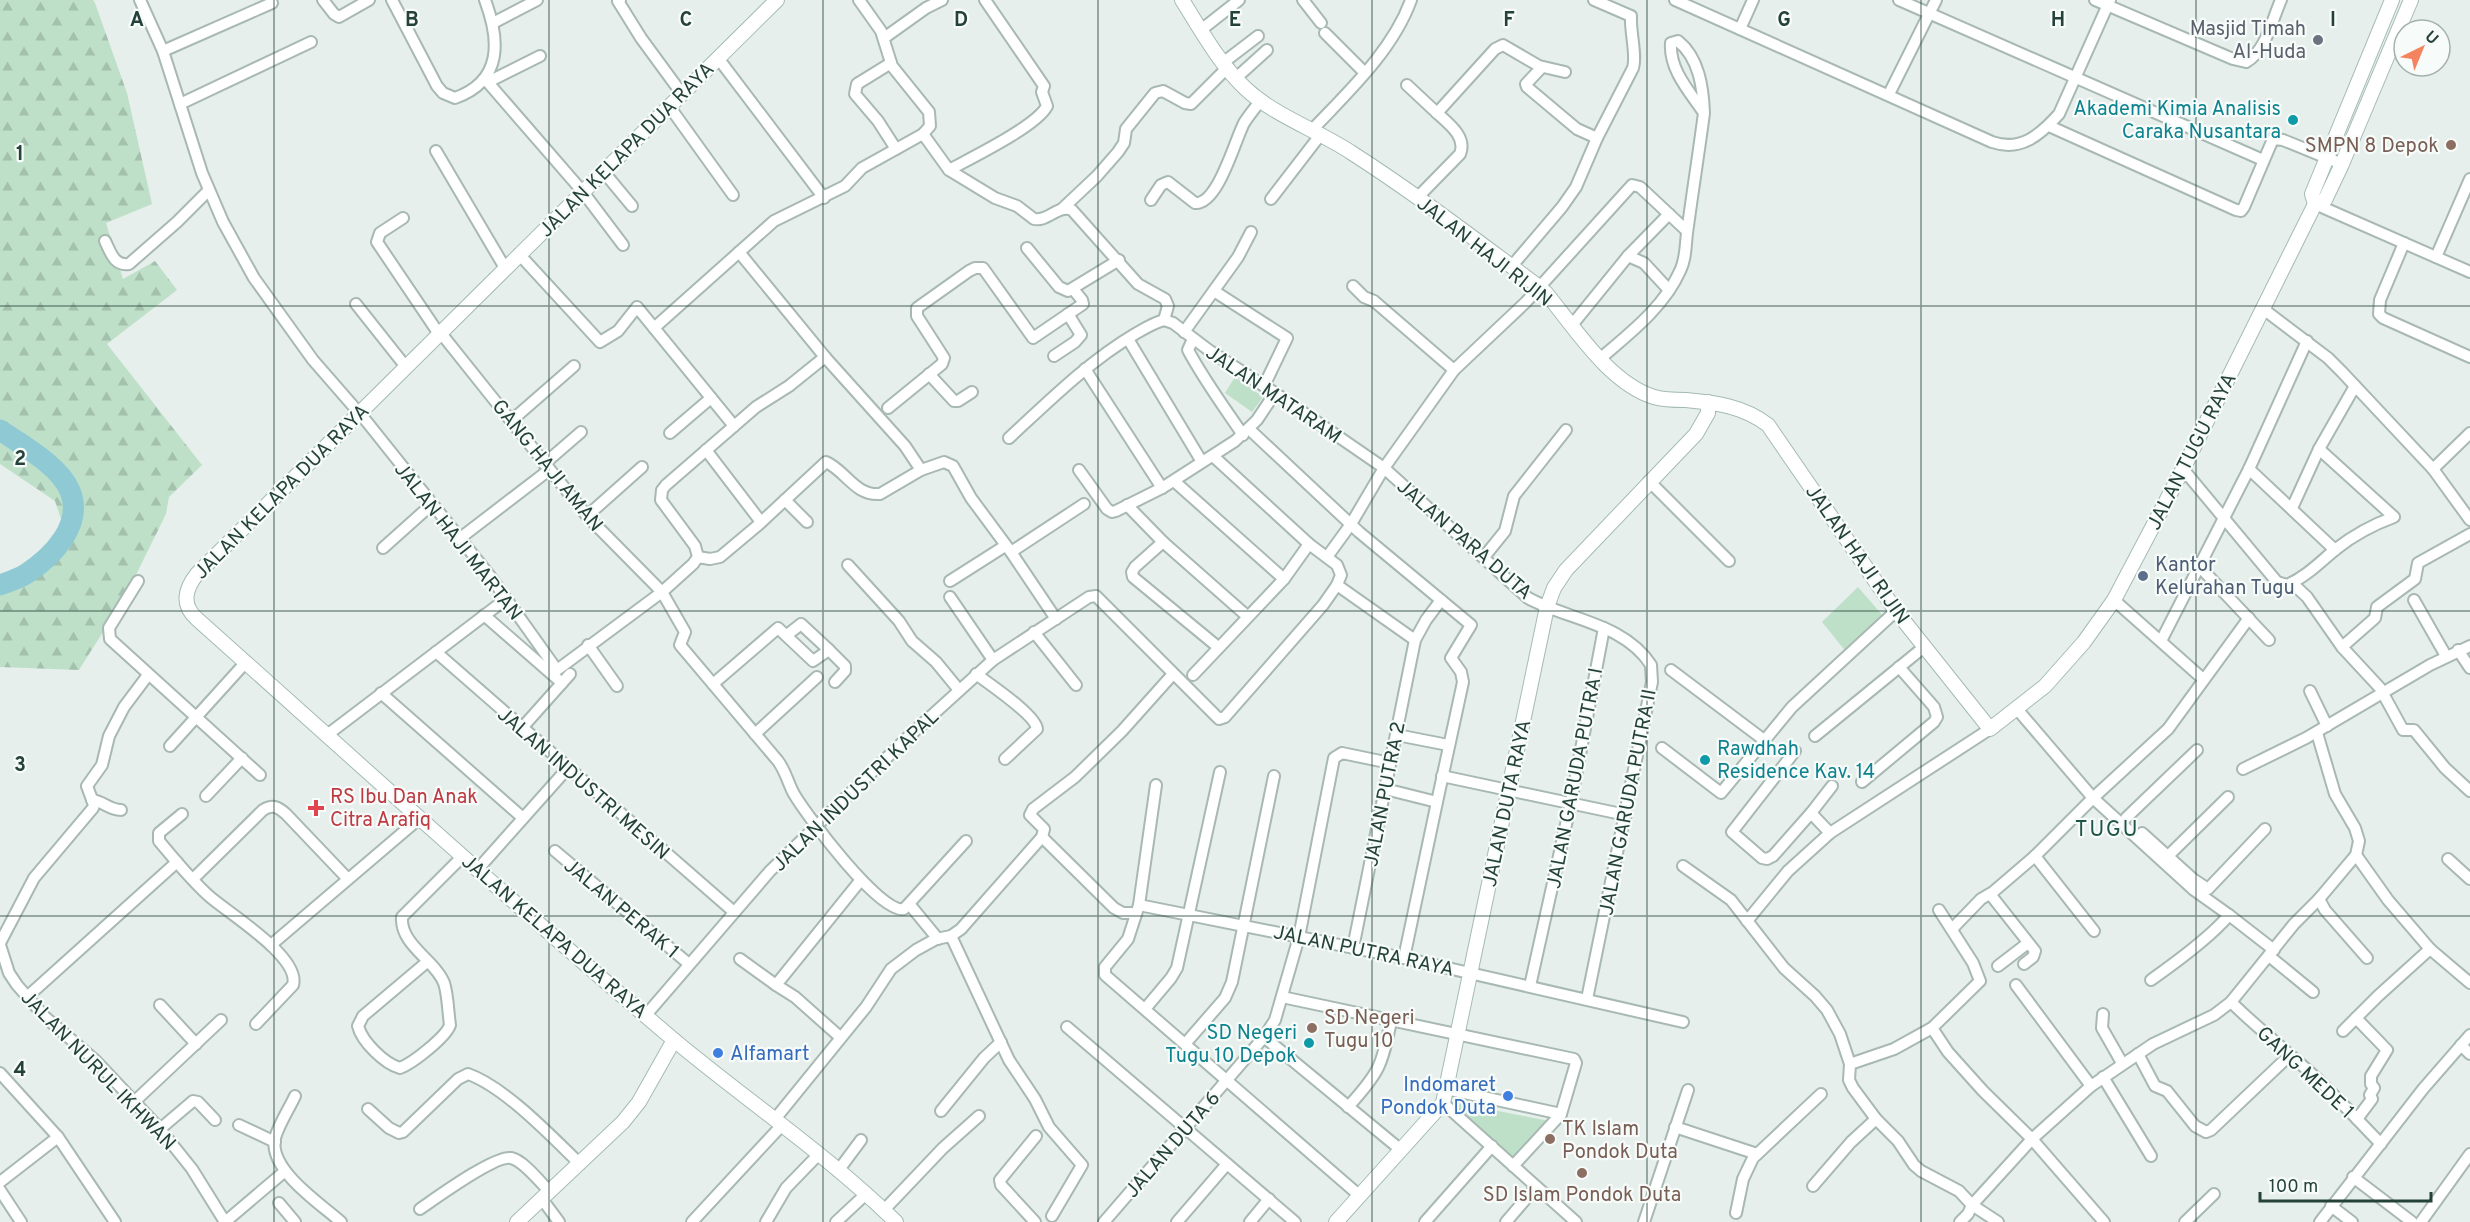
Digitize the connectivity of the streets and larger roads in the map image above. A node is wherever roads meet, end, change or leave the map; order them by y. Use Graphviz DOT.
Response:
graph roads {
  1 [pos="140,0"];
  2 [pos="322,0"];
  3 [pos="369,0"];
  4 [pos="392,0"];
  5 [pos="485,0"];
  6 [pos="537,0"];
  7 [pos="777,0"];
  8 [pos="859,0"];
  9 [pos="942,0"];
  10 [pos="985,0"];
  11 [pos="1182,0"];
  12 [pos="1239,0"];
  13 [pos="1303,0"];
  14 [pos="1411,0"];
  15 [pos="1594,0"];
  16 [pos="1675,0"];
  17 [pos="1753,0"];
  18 [pos="1899,0"];
  19 [pos="1936,0"];
  20 [pos="2095,0"];
  21 [pos="2281,0"];
  22 [pos="2392,0"];
  23 [pos="2410,0"];
  24 [pos="619,1"];
  25 [pos="272,3"];
  26 [pos="2109,3"];
  27 [pos="1930,13"];
  28 [pos="493,22"];
  29 [pos="1740,29"];
  30 [pos="1201,30"];
  31 [pos="1258,36"];
  32 [pos="884,38"];
  33 [pos="310,42"];
  34 [pos="1267,50"];
  35 [pos="163,51"];
  36 [pos="540,56"];
  37 [pos="718,58"];
  38 [pos="891,63"];
  39 [pos="1542,67"];
  40 [pos="1229,69"];
  41 [pos="1364,72"];
  42 [pos="1565,72"];
  43 [pos="2076,80"];
  44 [pos="487,81"];
  45 [pos="1407,85"];
  46 [pos="682,93"];
  47 [pos="1889,94"];
  48 [pos="1261,100"];
  49 [pos="180,104"];
  50 [pos="669,106"];
  51 [pos="1437,112"];
  52 [pos="1704,113"];
  53 [pos="2049,126"];
  54 [pos="1317,131"];
  55 [pos="923,134"];
  56 [pos="1597,138"];
  57 [pos="896,149"];
  58 [pos="436,151"];
  59 [pos="2328,158"];
  60 [pos="2264,160"];
  61 [pos="2342,164"];
  62 [pos="949,170"];
  63 [pos="603,171"];
  64 [pos="2470,179"];
  65 [pos="209,190"];
  66 [pos="583,192"];
  67 [pos="733,195"];
  68 [pos="824,198"];
  69 [pos="1417,198"];
  70 [pos="1271,199"];
  71 [pos="1151,200"];
  72 [pos="2315,204"];
  73 [pos="632,206"];
  74 [pos="1062,209"];
  75 [pos="1669,214"];
  76 [pos="403,218"];
  77 [pos="1687,231"];
  78 [pos="1251,232"];
  79 [pos="105,241"];
  80 [pos="2404,243"];
  81 [pos="623,245"];
  82 [pos="1027,248"];
  83 [pos="740,252"];
  84 [pos="519,254"];
  85 [pos="1628,256"];
  86 [pos="2436,257"];
  87 [pos="1119,260"];
  88 [pos="1511,267"];
  89 [pos="505,268"];
  90 [pos="2470,272"];
  91 [pos="1353,286"];
  92 [pos="1538,286"];
  93 [pos="1073,289"];
  94 [pos="1669,290"];
  95 [pos="1214,291"];
  96 [pos="356,304"];
  97 [pos="2262,308"];
  98 [pos="1068,314"];
  99 [pos="1164,320"];
  100 [pos="1572,325"];
  101 [pos="654,328"];
  102 [pos="440,333"];
  103 [pos="1188,335"];
  104 [pos="1128,339"];
  105 [pos="2307,341"];
  106 [pos="1054,356"];
  107 [pos="825,357"];
  108 [pos="2470,357"];
  109 [pos="1601,358"];
  110 [pos="574,366"];
  111 [pos="406,367"];
  112 [pos="1085,369"];
  113 [pos="1454,370"];
  114 [pos="929,374"];
  115 [pos="1264,386"];
  116 [pos="2355,386"];
  117 [pos="972,392"];
  118 [pos="1275,393"];
  119 [pos="711,398"];
  120 [pos="1708,402"];
  121 [pos="888,408"];
  122 [pos="358,413"];
  123 [pos="511,421"];
  124 [pos="734,426"];
  125 [pos="1566,430"];
  126 [pos="581,432"];
  127 [pos="1246,432"];
  128 [pos="670,433"];
  129 [pos="2470,433"];
  130 [pos="1009,438"];
  131 [pos="2319,449"];
  132 [pos="706,450"];
  133 [pos="1213,456"];
  134 [pos="1202,462"];
  135 [pos="547,467"];
  136 [pos="642,467"];
  137 [pos="1384,468"];
  138 [pos="2183,469"];
  139 [pos="2249,469"];
  140 [pos="2433,469"];
  141 [pos="921,470"];
  142 [pos="1079,470"];
  143 [pos="1174,481"];
  144 [pos="1649,481"];
  145 [pos="1162,488"];
  146 [pos="785,500"];
  147 [pos="1084,504"];
  148 [pos="431,505"];
  149 [pos="1127,505"];
  150 [pos="2292,508"];
  151 [pos="587,516"];
  152 [pos="2224,516"];
  153 [pos="2469,518"];
  154 [pos="761,522"];
  155 [pos="807,522"];
  156 [pos="1351,524"];
  157 [pos="2470,534"];
  158 [pos="459,539"];
  159 [pos="1163,542"];
  160 [pos="1310,544"];
  161 [pos="383,548"];
  162 [pos="1008,549"];
  163 [pos="2335,550"];
  164 [pos="698,557"];
  165 [pos="1327,557"];
  166 [pos="1484,557"];
  167 [pos="1729,561"];
  168 [pos="848,565"];
  169 [pos="2199,566"];
  170 [pos="1284,579"];
  171 [pos="950,580"];
  172 [pos="138,581"];
  173 [pos="2289,584"];
  174 [pos="1337,585"];
  175 [pos="662,592"];
  176 [pos="950,597"];
  177 [pos="506,599"];
  178 [pos="1441,600"];
  179 [pos="2114,600"];
  180 [pos="2414,600"];
  181 [pos="1547,607"];
  182 [pos="1896,611"];
  183 [pos="484,615"];
  184 [pos="1247,616"];
  185 [pos="2249,618"];
  186 [pos="1056,619"];
  187 [pos="1604,628"];
  188 [pos="1034,632"];
  189 [pos="787,635"];
  190 [pos="1415,640"];
  191 [pos="2269,640"];
  192 [pos="2161,641"];
  193 [pos="588,645"];
  194 [pos="2470,646"];
  195 [pos="1218,647"];
  196 [pos="2342,647"];
  197 [pos="1924,648"];
  198 [pos="829,650"];
  199 [pos="2458,650"];
  200 [pos="436,652"];
  201 [pos="2446,656"];
  202 [pos="993,660"];
  203 [pos="246,663"];
  204 [pos="1899,667"];
  205 [pos="2470,668"];
  206 [pos="1671,670"];
  207 [pos="570,674"];
  208 [pos="976,674"];
  209 [pos="1173,674"];
  210 [pos="148,675"];
  211 [pos="1193,675"];
  212 [pos="817,677"];
  213 [pos="2203,680"];
  214 [pos="835,682"];
  215 [pos="562,683"];
  216 [pos="713,684"];
  217 [pos="1076,685"];
  218 [pos="617,686"];
  219 [pos="959,690"];
  220 [pos="2310,691"];
  221 [pos="2382,692"];
  222 [pos="381,693"];
  223 [pos="2017,709"];
  224 [pos="196,716"];
  225 [pos="2327,726"];
  226 [pos="521,729"];
  227 [pos="1990,729"];
  228 [pos="756,734"];
  229 [pos="2315,734"];
  230 [pos="327,735"];
  231 [pos="1396,735"];
  232 [pos="1815,736"];
  233 [pos="1764,740"];
  234 [pos="1448,745"];
  235 [pos="170,746"];
  236 [pos="1662,748"];
  237 [pos="2197,750"];
  238 [pos="1795,751"];
  239 [pos="242,758"];
  240 [pos="1005,759"];
  241 [pos="1390,763"];
  242 [pos="567,769"];
  243 [pos="2243,769"];
  244 [pos="1220,772"];
  245 [pos="261,775"];
  246 [pos="1274,776"];
  247 [pos="1442,776"];
  248 [pos="1862,782"];
  249 [pos="1156,785"];
  250 [pos="1832,786"];
  251 [pos="1386,789"];
  252 [pos="1508,790"];
  253 [pos="2470,791"];
  254 [pos="206,796"];
  255 [pos="2228,797"];
  256 [pos="2093,798"];
  257 [pos="92,800"];
  258 [pos="1437,802"];
  259 [pos="1571,802"];
  260 [pos="121,810"];
  261 [pos="1810,813"];
  262 [pos="182,814"];
  263 [pos="1626,815"];
  264 [pos="420,818"];
  265 [pos="523,818"];
  266 [pos="2126,818"];
  267 [pos="817,824"];
  268 [pos="2265,830"];
  269 [pos="1830,833"];
  270 [pos="1042,837"];
  271 [pos="966,841"];
  272 [pos="555,851"];
  273 [pos="2356,855"];
  274 [pos="463,856"];
  275 [pos="2035,856"];
  276 [pos="2168,856"];
  277 [pos="2448,858"];
  278 [pos="177,862"];
  279 [pos="1683,866"];
  280 [pos="478,869"];
  281 [pos="347,878"];
  282 [pos="193,879"];
  283 [pos="2470,879"];
  284 [pos="860,880"];
  285 [pos="1990,894"];
  286 [pos="2319,899"];
  287 [pos="910,906"];
  288 [pos="1138,909"];
  289 [pos="1939,910"];
  290 [pos="734,912"];
  291 [pos="1189,913"];
  292 [pos="2229,915"];
  293 [pos="1747,921"];
  294 [pos="1245,926"];
  295 [pos="1952,929"];
  296 [pos="2094,931"];
  297 [pos="951,936"];
  298 [pos="1299,937"];
  299 [pos="938,939"];
  300 [pos="2028,943"];
  301 [pos="0,944"];
  302 [pos="271,945"];
  303 [pos="1353,948"];
  304 [pos="2430,949"];
  305 [pos="2271,953"];
  306 [pos="1404,958"];
  307 [pos="2367,958"];
  308 [pos="740,959"];
  309 [pos="427,962"];
  310 [pos="690,964"];
  311 [pos="2025,964"];
  312 [pos="1998,966"];
  313 [pos="1470,972"];
  314 [pos="2151,980"];
  315 [pos="2470,983"];
  316 [pos="776,985"];
  317 [pos="1530,986"];
  318 [pos="2016,986"];
  319 [pos="2313,992"];
  320 [pos="27,997"];
  321 [pos="1282,997"];
  322 [pos="1587,999"];
  323 [pos="2231,1002"];
  324 [pos="160,1005"];
  325 [pos="1145,1009"];
  326 [pos="2103,1014"];
  327 [pos="646,1015"];
  328 [pos="2356,1018"];
  329 [pos="221,1020"];
  330 [pos="1392,1021"];
  331 [pos="1683,1022"];
  332 [pos="256,1024"];
  333 [pos="1067,1027"];
  334 [pos="1932,1028"];
  335 [pos="2343,1031"];
  336 [pos="1457,1034"];
  337 [pos="2470,1035"];
  338 [pos="840,1037"];
  339 [pos="1264,1037"];
  340 [pos="674,1040"];
  341 [pos="1001,1042"];
  342 [pos="196,1044"];
  343 [pos="1185,1044"];
  344 [pos="2461,1045"];
  345 [pos="2138,1054"];
  346 [pos="2470,1054"];
  347 [pos="2290,1055"];
  348 [pos="2122,1063"];
  349 [pos="1850,1064"];
  350 [pos="0,1072"];
  351 [pos="2103,1077"];
  352 [pos="1226,1082"];
  353 [pos="4,1086"];
  354 [pos="2091,1086"];
  355 [pos="1688,1090"];
  356 [pos="1821,1094"];
  357 [pos="295,1096"];
  358 [pos="1444,1096"];
  359 [pos="135,1101"];
  360 [pos="1348,1107"];
  361 [pos="368,1109"];
  362 [pos="942,1111"];
  363 [pos="1561,1114"];
  364 [pos="979,1116"];
  365 [pos="1876,1119"];
  366 [pos="2357,1119"];
  367 [pos="215,1120"];
  368 [pos="778,1122"];
  369 [pos="239,1125"];
  370 [pos="1675,1127"];
  371 [pos="1187,1128"];
  372 [pos="160,1129"];
  373 [pos="1036,1136"];
  374 [pos="58,1137"];
  375 [pos="2032,1139"];
  376 [pos="861,1140"];
  377 [pos="275,1142"];
  378 [pos="2381,1144"];
  379 [pos="1492,1146"];
  380 [pos="1401,1150"];
  381 [pos="1756,1154"];
  382 [pos="2470,1154"];
  383 [pos="818,1155"];
  384 [pos="2151,1156"];
  385 [pos="580,1164"];
  386 [pos="1227,1164"];
  387 [pos="1513,1166"];
  388 [pos="838,1171"];
  389 [pos="284,1172"];
  390 [pos="2353,1178"];
  391 [pos="0,1182"];
  392 [pos="1813,1186"];
  393 [pos="1536,1187"];
  394 [pos="0,1190"];
  395 [pos="866,1194"];
  396 [pos="2214,1194"];
  397 [pos="546,1196"];
  398 [pos="1360,1196"];
  399 [pos="1269,1199"];
  400 [pos="279,1203"];
  401 [pos="1972,1205"];
  402 [pos="2331,1206"];
  403 [pos="420,1209"];
  404 [pos="885,1210"];
  405 [pos="1736,1212"];
  406 [pos="1053,1216"];
  407 [pos="21,1222"];
  408 [pos="115,1222"];
  409 [pos="225,1222"];
  410 [pos="295,1222"];
  411 [pos="342,1222"];
  412 [pos="517,1222"];
  413 [pos="559,1222"];
  414 [pos="692,1222"];
  415 [pos="766,1222"];
  416 [pos="836,1222"];
  417 [pos="896,1222"];
  418 [pos="1035,1222"];
  419 [pos="1104,1222"];
  420 [pos="1177,1222"];
  421 [pos="1250,1222"];
  422 [pos="1295,1222"];
  423 [pos="1336,1222"];
  424 [pos="1425,1222"];
  425 [pos="1506,1222"];
  426 [pos="1576,1222"];
  427 [pos="1644,1222"];
  428 [pos="1960,1222"];
  429 [pos="1998,1222"];
  430 [pos="2104,1222"];
  431 [pos="2185,1222"];
  432 [pos="2320,1222"];
  433 [pos="2352,1222"];
  434 [pos="2412,1222"];
  435 [pos="2421,1222"];
  1 -- 35 [label="street, JALAN HAJI MARTAN"];
  2 -- 3 [label="street"];
  4 -- 44 [label="street"];
  5 -- 28 [label="street"];
  6 -- 28 [label="street"];
  7 -- 37 [label="street, JALAN KELAPA DUA RAYA"];
  8 -- 32 [label="street"];
  9 -- 32 [label="street"];
  10 -- 62 [label="street"];
  11 -- 30 [label="street, JALAN HAJI RIJIN"];
  12 -- 30 [label="street"];
  13 -- 41 [label="street"];
  14 -- 41 [label="street"];
  15 -- 56 [label="street"];
  16 -- 29 [label="street"];
  17 -- 29 [label="street"];
  18 -- 27 [label="street"];
  19 -- 27 [label="street"];
  20 -- 26 [label="street"];
  21 -- 26 [label="street"];
  22 -- 59 [label="street, JALAN TUGU RAYA"];
  23 -- 61 [label="street, JALAN TUGU RAYA"];
  24 -- 46 [label="street"];
  25 -- 35 [label="street"];
  26 -- 43 [label="street"];
  27 -- 43 [label="street"];
  27 -- 47 [label="street"];
  28 -- 44 [label="street"];
  29 -- 47 [label="street"];
  30 -- 40 [label="street, JALAN HAJI RIJIN"];
  31 -- 40 [label="street"];
  32 -- 38 [label="street"];
  33 -- 49 [label="street"];
  34 -- 40 [label="street"];
  35 -- 49 [label="street, JALAN HAJI MARTAN"];
  36 -- 44 [label="street"];
  37 -- 46 [label="street, JALAN KELAPA DUA RAYA"];
  37 -- 68 [label="street"];
  38 -- 55 [label="street"];
  38 -- 57 [label="street"];
  39 -- 42 [label="street"];
  39 -- 51 [label="street"];
  39 -- 56 [label="street"];
  40 -- 48 [label="street, JALAN HAJI RIJIN"];
  40 -- 74 [label="street"];
  41 -- 54 [label="street"];
  43 -- 53 [label="street"];
  43 -- 60 [label="street"];
  44 -- 66 [label="street"];
  45 -- 51 [label="street"];
  46 -- 50 [label="street, JALAN KELAPA DUA RAYA"];
  47 -- 53 [label="street"];
  48 -- 54 [label="street, JALAN HAJI RIJIN"];
  48 -- 71 [label="street"];
  49 -- 65 [label="street, JALAN HAJI MARTAN"];
  50 -- 63 [label="street, JALAN KELAPA DUA RAYA"];
  50 -- 67 [label="street"];
  51 -- 69 [label="street"];
  52 -- 52 [label="street"];
  52 -- 77 [label="street"];
  53 -- 60 [label="street"];
  54 -- 69 [label="street, JALAN HAJI RIJIN"];
  54 -- 70 [label="street"];
  55 -- 57 [label="street"];
  55 -- 62 [label="street"];
  56 -- 88 [label="street"];
  57 -- 68 [label="street"];
  58 -- 89 [label="street"];
  59 -- 60 [label="street"];
  59 -- 61 [label="street"];
  59 -- 72 [label="street, JALAN TUGU RAYA"];
  61 -- 72 [label="street, JALAN TUGU RAYA"];
  62 -- 74 [label="street"];
  63 -- 66 [label="street, JALAN KELAPA DUA RAYA"];
  63 -- 73 [label="street"];
  64 -- 86 [label="street"];
  65 -- 79 [label="street"];
  65 -- 122 [label="street, JALAN HAJI MARTAN"];
  66 -- 81 [label="street"];
  66 -- 84 [label="street, JALAN KELAPA DUA RAYA"];
  68 -- 83 [label="street"];
  69 -- 88 [label="street, JALAN HAJI RIJIN"];
  72 -- 80 [label="street"];
  72 -- 97 [label="street, JALAN TUGU RAYA"];
  74 -- 87 [label="street"];
  75 -- 77 [label="street"];
  75 -- 85 [label="street"];
  75 -- 92 [label="street"];
  76 -- 102 [label="street, GANG HAJI AMAN"];
  77 -- 94 [label="street"];
  78 -- 95 [label="street"];
  80 -- 86 [label="street"];
  80 -- 108 [label="street"];
  82 -- 93 [label="street"];
  83 -- 101 [label="street"];
  83 -- 107 [label="street"];
  84 -- 89 [label="street, JALAN KELAPA DUA RAYA"];
  84 -- 101 [label="street"];
  85 -- 94 [label="street"];
  85 -- 100 [label="street"];
  86 -- 90 [label="street"];
  87 -- 93 [label="street"];
  87 -- 99 [label="street"];
  88 -- 92 [label="street, JALAN HAJI RIJIN"];
  89 -- 102 [label="street, JALAN KELAPA DUA RAYA"];
  91 -- 113 [label="street"];
  92 -- 100 [label="street, JALAN HAJI RIJIN"];
  92 -- 113 [label="street"];
  93 -- 98 [label="street"];
  94 -- 109 [label="street"];
  95 -- 103 [label="street"];
  95 -- 115 [label="street"];
  96 -- 111 [label="street"];
  97 -- 105 [label="street"];
  97 -- 138 [label="street, JALAN TUGU RAYA"];
  98 -- 106 [label="street"];
  98 -- 114 [label="street"];
  99 -- 103 [label="street, JALAN MATARAM"];
  99 -- 104 [label="street"];
  100 -- 109 [label="street, JALAN HAJI RIJIN"];
  101 -- 119 [label="street"];
  102 -- 111 [label="street, JALAN KELAPA DUA RAYA"];
  102 -- 123 [label="street, GANG HAJI AMAN"];
  103 -- 115 [label="street, JALAN MATARAM"];
  103 -- 127 [label="street"];
  104 -- 112 [label="street"];
  104 -- 134 [label="street"];
  105 -- 116 [label="street"];
  105 -- 139 [label="street"];
  107 -- 124 [label="street"];
  107 -- 141 [label="street"];
  109 -- 120 [label="street, JALAN HAJI RIJIN"];
  110 -- 123 [label="street"];
  111 -- 122 [label="street, JALAN KELAPA DUA RAYA"];
  112 -- 130 [label="street"];
  112 -- 145 [label="street"];
  113 -- 137 [label="street"];
  114 -- 117 [label="street"];
  114 -- 121 [label="street"];
  115 -- 118 [label="street, JALAN MATARAM"];
  116 -- 131 [label="street"];
  116 -- 140 [label="street"];
  118 -- 127 [label="street"];
  118 -- 137 [label="street, JALAN MATARAM"];
  119 -- 124 [label="street"];
  119 -- 128 [label="street"];
  120 -- 144 [label="street, JALAN DUTA RAYA"];
  120 -- 182 [label="street, JALAN HAJI RIJIN"];
  122 -- 148 [label="street, JALAN HAJI MARTAN"];
  122 -- 203 [label="street, JALAN KELAPA DUA RAYA"];
  123 -- 135 [label="street, GANG HAJI AMAN"];
  124 -- 132 [label="street"];
  125 -- 166 [label="street"];
  126 -- 135 [label="street"];
  127 -- 133 [label="street"];
  127 -- 156 [label="street"];
  129 -- 140 [label="street"];
  131 -- 150 [label="street"];
  131 -- 163 [label="street"];
  132 -- 154 [label="street"];
  132 -- 164 [label="street"];
  133 -- 134 [label="street"];
  133 -- 160 [label="street"];
  134 -- 143 [label="street"];
  135 -- 151 [label="street, GANG HAJI AMAN"];
  135 -- 158 [label="street"];
  136 -- 151 [label="street"];
  137 -- 156 [label="street"];
  137 -- 166 [label="street, JALAN PARA DUTA"];
  138 -- 152 [label="street"];
  138 -- 179 [label="street, JALAN TUGU RAYA"];
  139 -- 150 [label="street"];
  139 -- 152 [label="street"];
  140 -- 153 [label="street"];
  141 -- 146 [label="street"];
  141 -- 162 [label="street"];
  142 -- 149 [label="street"];
  143 -- 145 [label="street"];
  143 -- 170 [label="street"];
  144 -- 167 [label="street"];
  144 -- 181 [label="street, JALAN DUTA RAYA"];
  145 -- 149 [label="street"];
  146 -- 154 [label="street"];
  146 -- 155 [label="street"];
  147 -- 162 [label="street"];
  148 -- 158 [label="street, JALAN HAJI MARTAN"];
  148 -- 161 [label="street"];
  149 -- 159 [label="street"];
  150 -- 163 [label="street"];
  151 -- 175 [label="street, GANG HAJI AMAN"];
  152 -- 169 [label="street"];
  152 -- 173 [label="street"];
  154 -- 164 [label="street"];
  156 -- 165 [label="street"];
  156 -- 178 [label="street"];
  157 -- 196 [label="street"];
  158 -- 177 [label="street, JALAN HAJI MARTAN"];
  159 -- 184 [label="street"];
  159 -- 195 [label="street"];
  160 -- 165 [label="street"];
  160 -- 170 [label="street"];
  162 -- 171 [label="street"];
  162 -- 186 [label="street"];
  163 -- 173 [label="street"];
  164 -- 175 [label="street"];
  165 -- 174 [label="street"];
  166 -- 181 [label="street, JALAN PARA DUTA"];
  168 -- 219 [label="street"];
  169 -- 185 [label="street"];
  169 -- 192 [label="street"];
  170 -- 184 [label="street"];
  172 -- 210 [label="street"];
  173 -- 196 [label="street"];
  174 -- 190 [label="street"];
  174 -- 209 [label="street"];
  175 -- 193 [label="street"];
  175 -- 216 [label="street, GANG HAJI AMAN"];
  176 -- 202 [label="street"];
  177 -- 183 [label="street"];
  177 -- 193 [label="street, JALAN HAJI MARTAN"];
  178 -- 190 [label="street, JALAN PUTRA 2"];
  178 -- 234 [label="street"];
  179 -- 192 [label="street"];
  179 -- 223 [label="street, JALAN TUGU RAYA"];
  180 -- 201 [label="street"];
  181 -- 187 [label="street"];
  181 -- 252 [label="street, JALAN DUTA RAYA"];
  182 -- 197 [label="street, JALAN HAJI RIJIN"];
  182 -- 233 [label="street"];
  183 -- 200 [label="street"];
  183 -- 215 [label="street"];
  184 -- 195 [label="street"];
  185 -- 191 [label="street"];
  185 -- 213 [label="street"];
  186 -- 188 [label="street, JALAN INDUSTRI KAPAL"];
  186 -- 209 [label="street, JALAN INDUSTRI KAPAL"];
  187 -- 259 [label="street, JALAN GARUDA PUTRA I"];
  187 -- 263 [label="street, JALAN GARUDA PUTRA II"];
  188 -- 202 [label="street, JALAN INDUSTRI KAPAL"];
  188 -- 217 [label="street"];
  189 -- 198 [label="street"];
  189 -- 198 [label="street"];
  189 -- 216 [label="street"];
  190 -- 231 [label="street, JALAN PUTRA 2"];
  192 -- 213 [label="street"];
  193 -- 218 [label="street"];
  194 -- 199 [label="street"];
  195 -- 211 [label="street"];
  196 -- 221 [label="street"];
  197 -- 204 [label="street"];
  197 -- 227 [label="street, JALAN HAJI RIJIN"];
  198 -- 214 [label="street"];
  199 -- 201 [label="street"];
  199 -- 205 [label="street"];
  200 -- 222 [label="street"];
  200 -- 226 [label="street, JALAN INDUSTRI MESIN"];
  201 -- 221 [label="street"];
  202 -- 208 [label="street, JALAN INDUSTRI KAPAL"];
  203 -- 224 [label="street"];
  203 -- 230 [label="street, JALAN KELAPA DUA RAYA"];
  204 -- 232 [label="street"];
  204 -- 248 [label="street"];
  206 -- 233 [label="street"];
  207 -- 215 [label="street"];
  208 -- 219 [label="street, JALAN INDUSTRI KAPAL"];
  208 -- 240 [label="street"];
  209 -- 270 [label="street"];
  210 -- 224 [label="street"];
  210 -- 257 [label="street"];
  212 -- 228 [label="street"];
  213 -- 256 [label="street"];
  215 -- 226 [label="street"];
  216 -- 228 [label="street"];
  219 -- 267 [label="street, JALAN INDUSTRI KAPAL"];
  220 -- 225 [label="street"];
  221 -- 225 [label="street"];
  221 -- 253 [label="street"];
  222 -- 230 [label="street"];
  222 -- 265 [label="street"];
  223 -- 227 [label="street, JALAN TUGU RAYA"];
  223 -- 256 [label="street"];
  224 -- 235 [label="street"];
  224 -- 239 [label="street"];
  225 -- 229 [label="street"];
  226 -- 242 [label="street, JALAN INDUSTRI MESIN"];
  227 -- 269 [label="street"];
  228 -- 267 [label="street"];
  229 -- 243 [label="street"];
  229 -- 273 [label="street"];
  230 -- 264 [label="street, JALAN KELAPA DUA RAYA"];
  231 -- 234 [label="street"];
  231 -- 241 [label="street, JALAN PUTRA 2"];
  233 -- 236 [label="street"];
  234 -- 247 [label="street"];
  237 -- 266 [label="street"];
  238 -- 261 [label="street"];
  239 -- 245 [label="street"];
  239 -- 254 [label="street"];
  241 -- 251 [label="street, JALAN PUTRA 2"];
  241 -- 298 [label="street, JALAN DUTA 6"];
  242 -- 265 [label="street"];
  242 -- 290 [label="street, JALAN INDUSTRI MESIN"];
  244 -- 291 [label="street"];
  246 -- 294 [label="street"];
  247 -- 252 [label="street"];
  247 -- 258 [label="street"];
  249 -- 288 [label="street"];
  250 -- 261 [label="street"];
  251 -- 258 [label="street"];
  251 -- 303 [label="street, JALAN PUTRA 2"];
  252 -- 259 [label="street"];
  252 -- 313 [label="street, JALAN DUTA RAYA"];
  255 -- 276 [label="street"];
  256 -- 266 [label="street"];
  256 -- 275 [label="street"];
  256 -- 292 [label="street"];
  257 -- 260 [label="street"];
  257 -- 301 [label="street"];
  258 -- 306 [label="street"];
  259 -- 263 [label="street"];
  259 -- 317 [label="street, JALAN GARUDA PUTRA I"];
  261 -- 269 [label="street"];
  262 -- 278 [label="street"];
  263 -- 322 [label="street, JALAN GARUDA PUTRA II"];
  264 -- 274 [label="street, JALAN KELAPA DUA RAYA"];
  264 -- 281 [label="street"];
  265 -- 280 [label="street"];
  266 -- 276 [label="street"];
  267 -- 284 [label="street"];
  267 -- 290 [label="street, JALAN INDUSTRI KAPAL"];
  268 -- 276 [label="street"];
  269 -- 293 [label="street"];
  270 -- 288 [label="street, JALAN PUTRA RAYA"];
  270 -- 297 [label="street"];
  271 -- 287 [label="street"];
  272 -- 310 [label="street, JALAN PERAK 1"];
  273 -- 286 [label="street"];
  273 -- 304 [label="street"];
  274 -- 280 [label="street, JALAN KELAPA DUA RAYA"];
  274 -- 309 [label="street"];
  275 -- 285 [label="street"];
  275 -- 296 [label="street"];
  277 -- 283 [label="street"];
  278 -- 282 [label="street"];
  278 -- 320 [label="street"];
  279 -- 293 [label="street"];
  280 -- 327 [label="street, JALAN KELAPA DUA RAYA"];
  281 -- 282 [label="street"];
  281 -- 302 [label="street"];
  282 -- 302 [label="street"];
  284 -- 287 [label="street"];
  284 -- 316 [label="street"];
  285 -- 295 [label="street"];
  285 -- 300 [label="street"];
  286 -- 305 [label="street"];
  286 -- 307 [label="street"];
  287 -- 299 [label="street"];
  288 -- 291 [label="street, JALAN PUTRA RAYA"];
  288 -- 325 [label="street"];
  289 -- 295 [label="street"];
  290 -- 310 [label="street, JALAN INDUSTRI KAPAL"];
  291 -- 294 [label="street, JALAN PUTRA RAYA"];
  291 -- 325 [label="street"];
  292 -- 305 [label="street"];
  292 -- 314 [label="street"];
  293 -- 349 [label="street"];
  294 -- 298 [label="street, JALAN PUTRA RAYA"];
  294 -- 343 [label="street"];
  295 -- 334 [label="street"];
  297 -- 299 [label="street"];
  297 -- 341 [label="street"];
  298 -- 303 [label="street, JALAN PUTRA RAYA"];
  298 -- 321 [label="street, JALAN DUTA 6"];
  299 -- 338 [label="street"];
  300 -- 311 [label="street"];
  300 -- 312 [label="street"];
  301 -- 320 [label="street, JALAN NURUL IKHWAN"];
  302 -- 332 [label="street"];
  303 -- 306 [label="street, JALAN PUTRA RAYA"];
  304 -- 315 [label="street"];
  304 -- 328 [label="street"];
  305 -- 319 [label="street"];
  305 -- 323 [label="street"];
  306 -- 313 [label="street, JALAN PUTRA RAYA"];
  308 -- 316 [label="street"];
  309 -- 309 [label="street"];
  310 -- 327 [label="street, JALAN INDUSTRI KAPAL"];
  313 -- 317 [label="street, JALAN PUTRA RAYA"];
  313 -- 336 [label="street, JALAN DUTA RAYA"];
  316 -- 338 [label="street"];
  317 -- 322 [label="street, JALAN PUTRA RAYA"];
  318 -- 354 [label="street"];
  320 -- 359 [label="street, JALAN NURUL IKHWAN"];
  321 -- 330 [label="street"];
  321 -- 339 [label="street, JALAN DUTA 6"];
  322 -- 331 [label="street, JALAN PUTRA RAYA"];
  323 -- 345 [label="street"];
  323 -- 347 [label="street, GANG MEDE 1"];
  324 -- 342 [label="street"];
  325 -- 343 [label="street"];
  326 -- 348 [label="street"];
  327 -- 340 [label="street, JALAN KELAPA DUA RAYA"];
  328 -- 335 [label="street"];
  328 -- 366 [label="street"];
  329 -- 342 [label="street"];
  330 -- 336 [label="street"];
  330 -- 360 [label="street"];
  333 -- 371 [label="street"];
  334 -- 349 [label="street"];
  334 -- 375 [label="street"];
  336 -- 358 [label="street, JALAN DUTA RAYA"];
  336 -- 363 [label="street"];
  337 -- 344 [label="street"];
  338 -- 368 [label="street"];
  339 -- 352 [label="street, JALAN DUTA 6"];
  339 -- 360 [label="street"];
  340 -- 368 [label="street, JALAN KELAPA DUA RAYA"];
  340 -- 385 [label="street"];
  341 -- 362 [label="street"];
  341 -- 406 [label="street"];
  342 -- 359 [label="street"];
  343 -- 352 [label="street"];
  344 -- 346 [label="street"];
  344 -- 378 [label="street"];
  345 -- 347 [label="street"];
  345 -- 348 [label="street"];
  347 -- 366 [label="street, GANG MEDE 1"];
  348 -- 351 [label="street"];
  349 -- 365 [label="street"];
  350 -- 353 [label="street"];
  351 -- 354 [label="street"];
  351 -- 384 [label="street"];
  352 -- 371 [label="street, JALAN DUTA 6"];
  352 -- 398 [label="street"];
  353 -- 374 [label="street"];
  354 -- 375 [label="street"];
  355 -- 370 [label="street"];
  356 -- 381 [label="street"];
  357 -- 377 [label="street"];
  358 -- 363 [label="street"];
  358 -- 379 [label="street"];
  358 -- 380 [label="street, JALAN DUTA RAYA"];
  359 -- 372 [label="street, JALAN NURUL IKHWAN"];
  360 -- 380 [label="street"];
  361 -- 385 [label="street"];
  363 -- 387 [label="street"];
  364 -- 404 [label="street"];
  365 -- 392 [label="street"];
  365 -- 401 [label="street"];
  366 -- 378 [label="street, GANG MEDE 1"];
  367 -- 372 [label="street"];
  368 -- 383 [label="street, JALAN KELAPA DUA RAYA"];
  368 -- 414 [label="street"];
  369 -- 377 [label="street"];
  370 -- 381 [label="street"];
  370 -- 427 [label="street"];
  371 -- 386 [label="street"];
  371 -- 419 [label="street, JALAN DUTA 6"];
  372 -- 409 [label="street, JALAN NURUL IKHWAN"];
  373 -- 418 [label="street"];
  374 -- 391 [label="street"];
  374 -- 408 [label="street"];
  375 -- 401 [label="street"];
  375 -- 430 [label="street"];
  376 -- 388 [label="street"];
  377 -- 389 [label="street"];
  378 -- 390 [label="street"];
  379 -- 387 [label="street"];
  379 -- 424 [label="street"];
  380 -- 398 [label="street, JALAN DUTA RAYA"];
  381 -- 405 [label="street"];
  382 -- 435 [label="street"];
  383 -- 388 [label="street, JALAN KELAPA DUA RAYA"];
  383 -- 415 [label="street"];
  385 -- 397 [label="street"];
  386 -- 399 [label="street"];
  386 -- 420 [label="street"];
  387 -- 393 [label="street"];
  388 -- 395 [label="street, JALAN KELAPA DUA RAYA"];
  389 -- 409 [label="street"];
  389 -- 411 [label="street"];
  390 -- 402 [label="street"];
  390 -- 434 [label="street"];
  393 -- 425 [label="street"];
  393 -- 426 [label="street"];
  394 -- 407 [label="street"];
  395 -- 404 [label="street, JALAN KELAPA DUA RAYA"];
  395 -- 416 [label="street"];
  396 -- 431 [label="street"];
  397 -- 403 [label="street"];
  397 -- 412 [label="street"];
  397 -- 413 [label="street"];
  398 -- 423 [label="street, JALAN DUTA RAYA"];
  399 -- 421 [label="street"];
  399 -- 422 [label="street"];
  400 -- 410 [label="street"];
  401 -- 428 [label="street"];
  401 -- 429 [label="street"];
  402 -- 432 [label="street"];
  402 -- 433 [label="street"];
  404 -- 417 [label="street, JALAN KELAPA DUA RAYA"];
}
